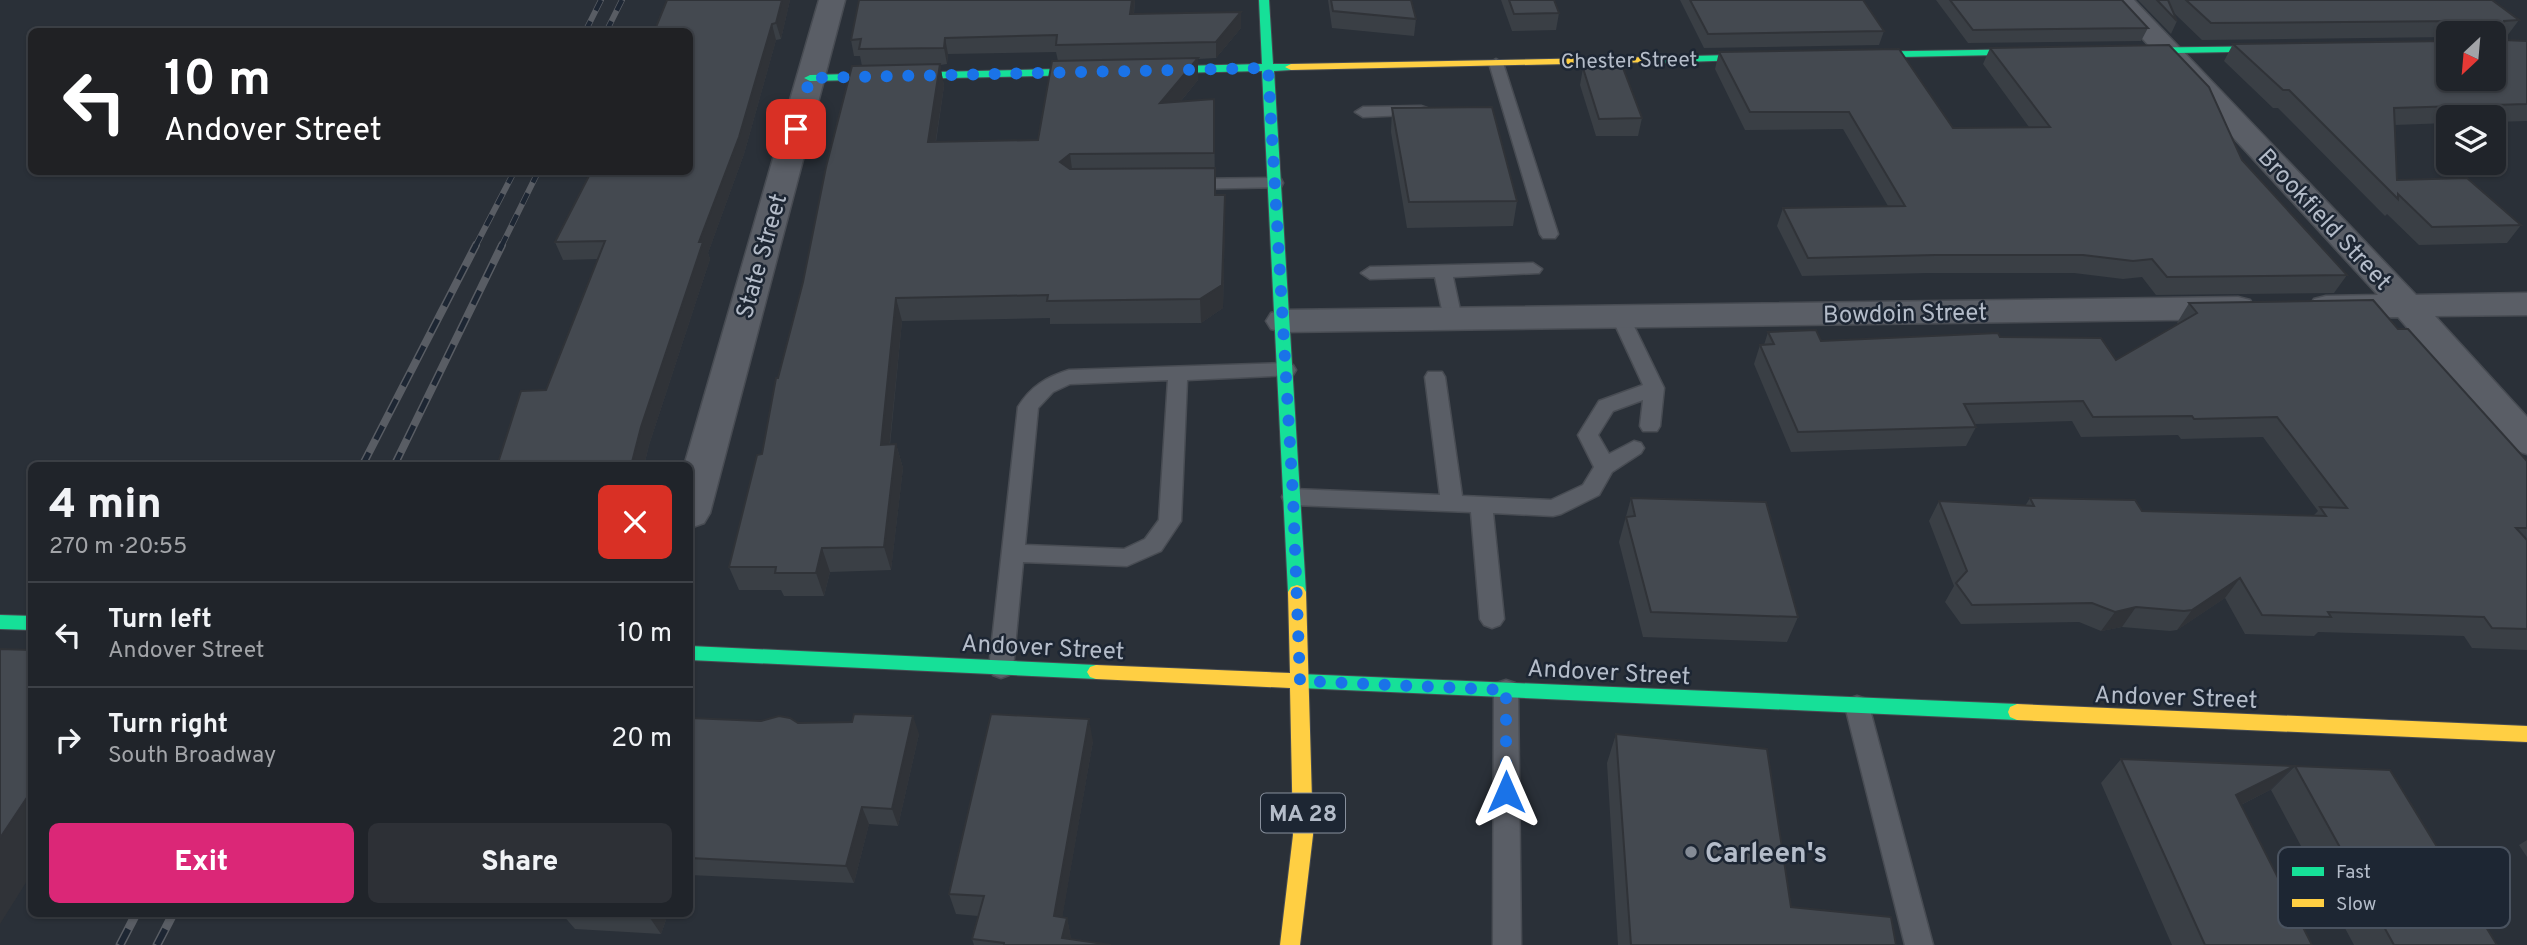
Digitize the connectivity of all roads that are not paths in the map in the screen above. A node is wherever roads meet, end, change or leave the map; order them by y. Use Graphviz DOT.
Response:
graph roads {
  1 [pos="832,0"];
  2 [pos="1264,0"];
  3 [pos="2120,0"];
  4 [pos="2301,48"];
  5 [pos="2167,50"];
  6 [pos="2099,51"];
  7 [pos="2058,52"];
  8 [pos="1841,55"];
  9 [pos="1787,56"];
  10 [pos="1496,63"];
  11 [pos="1268,68"];
  12 [pos="810,78"];
  13 [pos="1444,111"];
  14 [pos="1363,112"];
  15 [pos="1275,183"];
  16 [pos="1171,184"];
  17 [pos="1549,234"];
  18 [pos="1533,270"];
  19 [pos="1443,272"];
  20 [pos="1370,273"];
  21 [pos="2527,304"];
  22 [pos="2407,306"];
  23 [pos="1620,317"];
  24 [pos="1453,318"];
  25 [pos="1283,321"];
  26 [pos="1286,370"];
  27 [pos="1178,373"];
  28 [pos="1435,377"];
  29 [pos="1654,388"];
  30 [pos="1624,414"];
  31 [pos="1650,426"];
  32 [pos="1608,437"];
  33 [pos="2527,441"];
  34 [pos="1634,448"];
  35 [pos="1605,467"];
  36 [pos="1293,497"];
  37 [pos="693,502"];
  38 [pos="1452,502"];
  39 [pos="1481,503"];
  40 [pos="1013,553"];
  41 [pos="1492,619"];
  42 [pos="0,622"];
  43 [pos="28,624"];
  44 [pos="693,653"];
  45 [pos="1001,668"];
  46 [pos="1300,681"];
  47 [pos="1506,690"];
  48 [pos="1857,706"];
  49 [pos="2527,734"];
  50 [pos="1290,945"];
  51 [pos="1507,945"];
  52 [pos="1919,945"];
  1 -- 12 [label="street, State Street"];
  2 -- 11 [label="main road, MA 28"];
  3 -- 5 [label="street, Brookfield Street"];
  4 -- 5 [label="main road"];
  5 -- 6 [label="main road"];
  5 -- 22 [label="street, Brookfield Street"];
  7 -- 8 [label="main road"];
  9 -- 10 [label="main road, Chester Street"];
  10 -- 11 [label="main road, Chester Street"];
  10 -- 17 [label="lane"];
  11 -- 12 [label="main road, Chester Street"];
  11 -- 15 [label="main road, MA 28"];
  12 -- 37 [label="street, State Street"];
  13 -- 14 [label="lane"];
  15 -- 16 [label="lane"];
  15 -- 25 [label="main road, MA 28"];
  18 -- 19 [label="lane"];
  19 -- 20 [label="lane"];
  19 -- 24 [label="lane"];
  21 -- 22 [label="street, Bowdoin Street"];
  22 -- 23 [label="street, Bowdoin Street"];
  22 -- 33 [label="street, Brookfield Street"];
  23 -- 24 [label="street, Bowdoin Street"];
  23 -- 29 [label="lane"];
  24 -- 25 [label="street, Bowdoin Street"];
  25 -- 26 [label="main road, MA 28"];
  26 -- 27 [label="lane"];
  26 -- 36 [label="main road, MA 28"];
  27 -- 40 [label="lane"];
  27 -- 40 [label="lane"];
  28 -- 38 [label="lane"];
  29 -- 30 [label="lane"];
  29 -- 31 [label="lane"];
  29 -- 35 [label="lane"];
  32 -- 35 [label="lane"];
  34 -- 35 [label="lane"];
  35 -- 39 [label="lane"];
  36 -- 38 [label="lane"];
  36 -- 46 [label="main road, MA 28"];
  38 -- 39 [label="lane"];
  39 -- 41 [label="lane"];
  40 -- 45 [label="lane"];
  42 -- 43 [label="main road"];
  44 -- 45 [label="main road, Andover Street"];
  45 -- 46 [label="main road, Andover Street"];
  46 -- 47 [label="main road, Andover Street"];
  46 -- 50 [label="main road, MA 28"];
  47 -- 48 [label="main road, Andover Street"];
  47 -- 51 [label="lane"];
  48 -- 49 [label="main road, Andover Street"];
  48 -- 52 [label="lane"];
}
